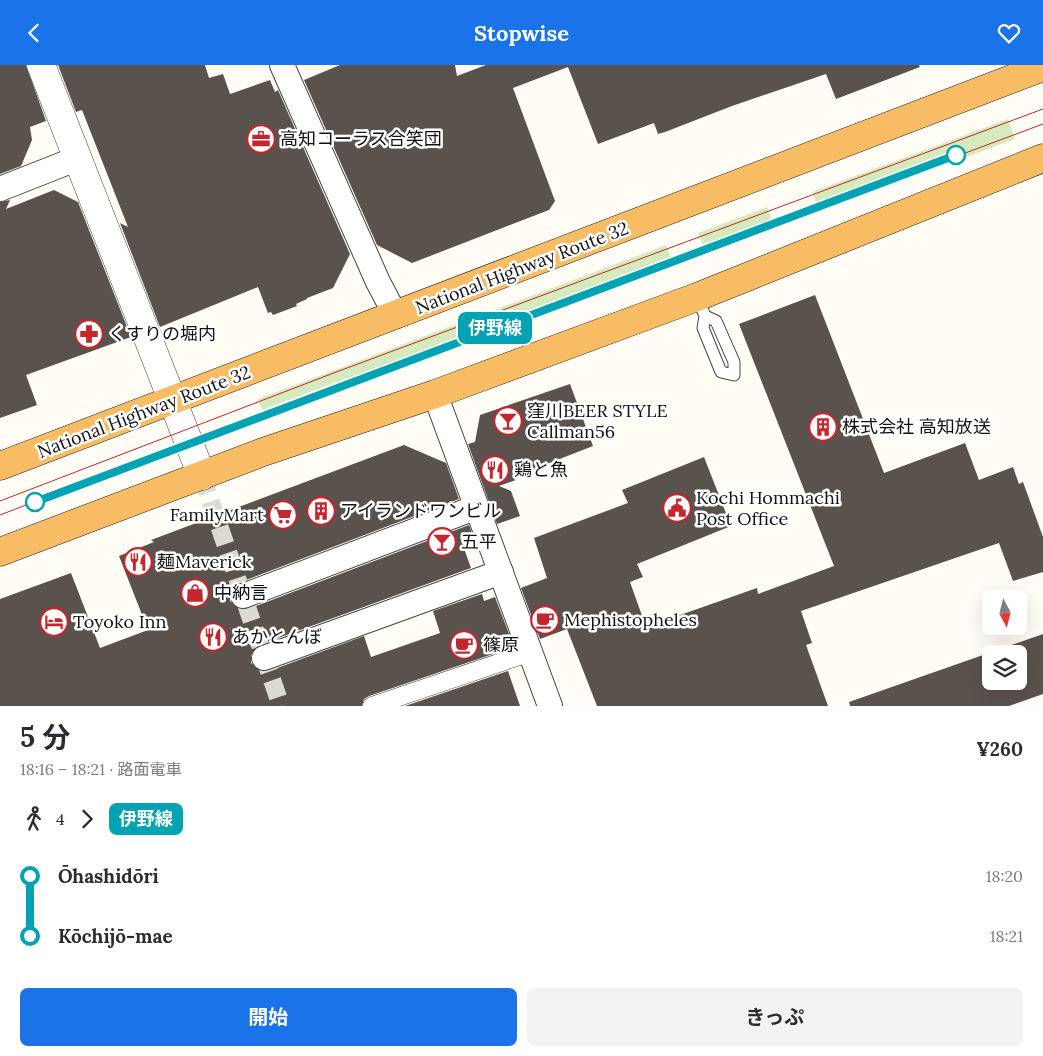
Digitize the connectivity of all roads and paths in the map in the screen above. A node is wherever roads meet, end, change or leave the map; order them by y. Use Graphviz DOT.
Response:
graph roads {
  1 [pos="41,65"];
  2 [pos="282,65"];
  3 [pos="1043,67"];
  4 [pos="1043,158"];
  5 [pos="76,159"];
  6 [pos="0,189"];
  7 [pos="701,306"];
  8 [pos="396,316"];
  9 [pos="434,394"];
  10 [pos="172,401"];
  11 [pos="0,466"];
  12 [pos="202,476"];
  13 [pos="477,507"];
  14 [pos="0,552"];
  15 [pos="501,572"];
  16 [pos="242,596"];
  17 [pos="531,652"];
  18 [pos="264,658"];
  19 [pos="372,706"];
  20 [pos="550,706"];
  1 -- 5 [label="street"];
  2 -- 8 [label="street"];
  3 -- 8 [label="highway, National Highway Route 32"];
  4 -- 7 [label="highway"];
  5 -- 6 [label="street"];
  5 -- 10 [label="street"];
  7 -- 7 [label="lane"];
  7 -- 9 [label="highway"];
  8 -- 10 [label="highway, National Highway Route 32"];
  9 -- 12 [label="highway"];
  9 -- 13 [label="street"];
  10 -- 11 [label="highway, National Highway Route 32"];
  10 -- 12 [label="street"];
  12 -- 14 [label="highway"];
  13 -- 15 [label="street"];
  13 -- 16 [label="street"];
  15 -- 17 [label="street"];
  15 -- 18 [label="street"];
  17 -- 19 [label="street"];
  17 -- 20 [label="street"];
}
